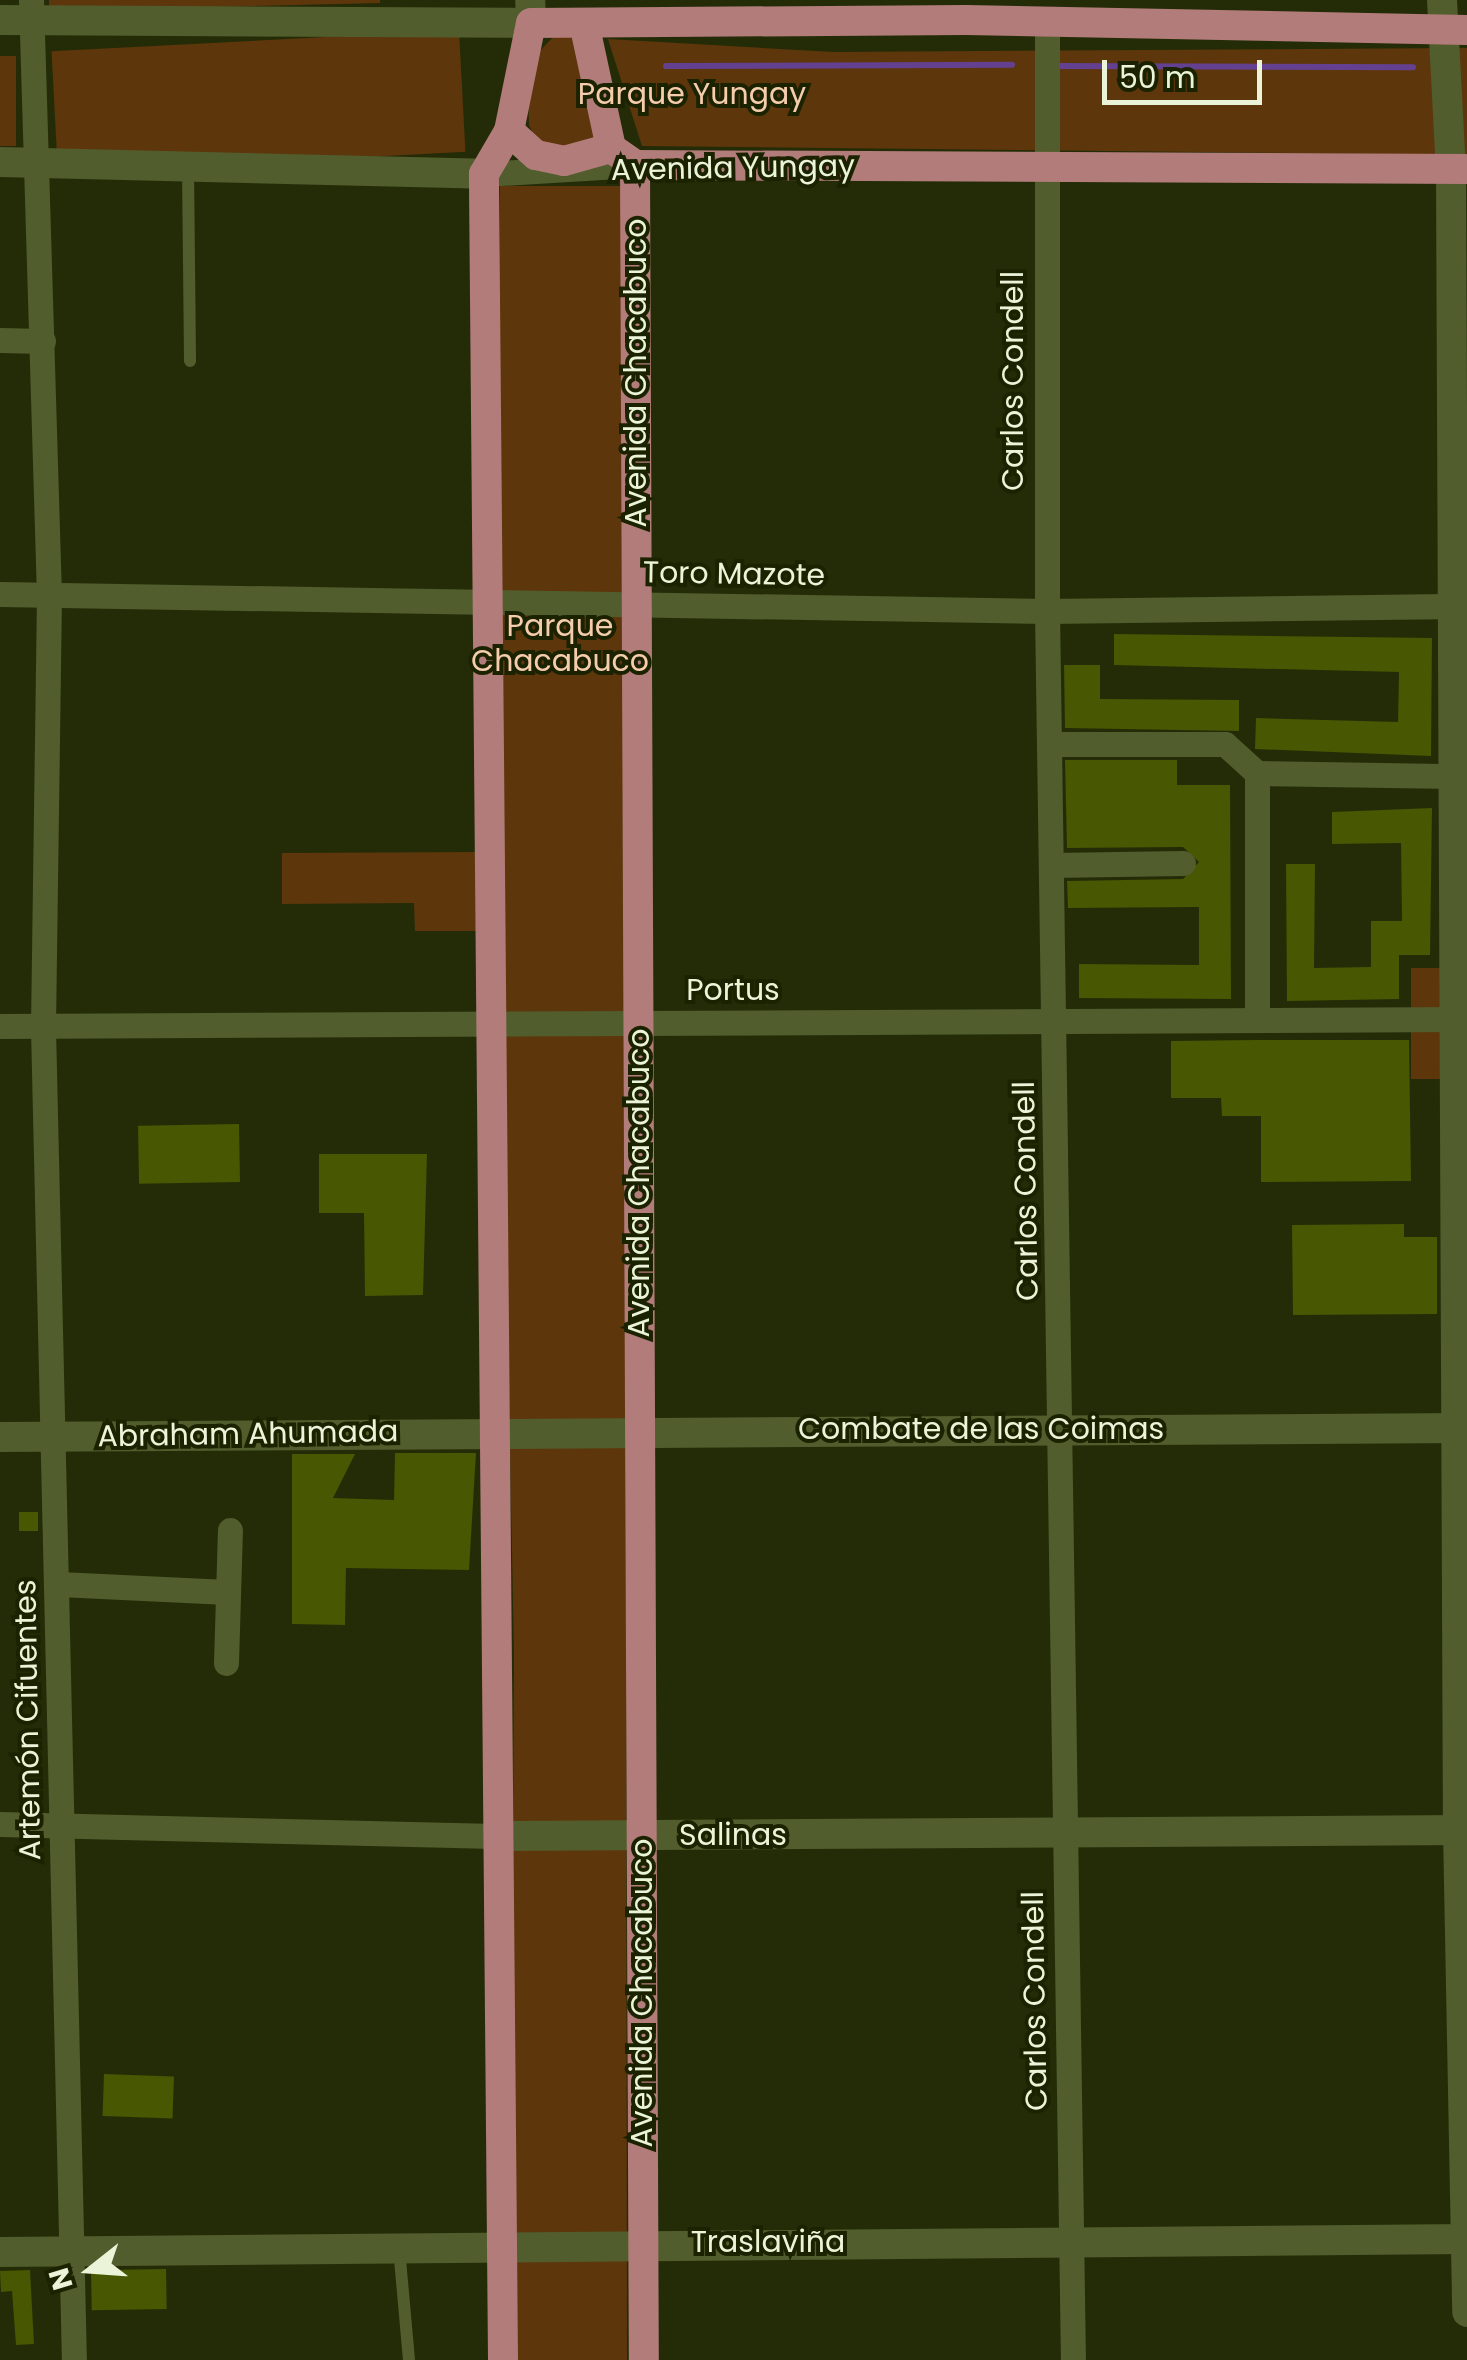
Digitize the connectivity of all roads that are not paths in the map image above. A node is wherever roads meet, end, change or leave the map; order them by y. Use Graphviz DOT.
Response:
graph roads {
  1 [pos="1442,0"];
  2 [pos="32,10"];
  3 [pos="709,10"];
  4 [pos="848,10"];
  5 [pos="966,10"];
  6 [pos="581,11"];
  7 [pos="531,12"];
  8 [pos="0,20"];
  9 [pos="1048,21"];
  10 [pos="1455,31"];
  11 [pos="508,131"];
  12 [pos="623,157"];
  13 [pos="0,162"];
  14 [pos="38,163"];
  15 [pos="188,167"];
  16 [pos="1044,169"];
  17 [pos="1459,169"];
  18 [pos="484,174"];
  19 [pos="0,340"];
  20 [pos="43,341"];
  21 [pos="190,360"];
  22 [pos="0,594"];
  23 [pos="49,596"];
  24 [pos="487,600"];
  25 [pos="637,605"];
  26 [pos="1460,606"];
  27 [pos="1047,611"];
  28 [pos="1051,744"];
  29 [pos="1256,773"];
  30 [pos="1456,776"];
  31 [pos="1183,863"];
  32 [pos="1051,864"];
  33 [pos="1257,1019"];
  34 [pos="1462,1019"];
  35 [pos="1055,1021"];
  36 [pos="638,1022"];
  37 [pos="488,1023"];
  38 [pos="0,1026"];
  39 [pos="44,1028"];
  40 [pos="1064,1428"];
  41 [pos="1464,1428"];
  42 [pos="495,1430"];
  43 [pos="641,1433"];
  44 [pos="0,1437"];
  45 [pos="57,1437"];
  46 [pos="230,1530"];
  47 [pos="59,1584"];
  48 [pos="228,1592"];
  49 [pos="226,1663"];
  50 [pos="0,1824"];
  51 [pos="62,1825"];
  52 [pos="1463,1830"];
  53 [pos="1064,1833"];
  54 [pos="495,1836"];
  55 [pos="642,1836"];
  56 [pos="1466,2239"];
  57 [pos="1071,2240"];
  58 [pos="643,2243"];
  59 [pos="502,2245"];
  60 [pos="399,2246"];
  61 [pos="70,2251"];
  62 [pos="0,2252"];
  63 [pos="1467,2312"];
  64 [pos="74,2360"];
  65 [pos="409,2360"];
  66 [pos="504,2360"];
  67 [pos="644,2360"];
  68 [pos="1073,2360"];
  1 -- 10 [label="street"];
  2 -- 7 [label="street"];
  2 -- 8 [label="street"];
  2 -- 14 [label="street, Artemón Cifuentes"];
  3 -- 4 [label="main road"];
  3 -- 6 [label="main road"];
  4 -- 5 [label="main road"];
  5 -- 9 [label="main road"];
  6 -- 7 [label="main road"];
  6 -- 12 [label="main road, Avenida Chacabuco"];
  7 -- 11 [label="main road"];
  9 -- 10 [label="main road"];
  9 -- 16 [label="street, Carlos Condell"];
  10 -- 17 [label="street"];
  11 -- 12 [label="main road"];
  11 -- 18 [label="main road"];
  12 -- 16 [label="main road, Avenida Yungay"];
  12 -- 18 [label="street, Avenida Yungay"];
  12 -- 25 [label="main road, Avenida Chacabuco"];
  13 -- 14 [label="street, Avenida Yungay"];
  14 -- 15 [label="street, Avenida Yungay"];
  14 -- 20 [label="street, Artemón Cifuentes"];
  15 -- 18 [label="street, Avenida Yungay"];
  15 -- 21 [label="lane"];
  16 -- 17 [label="main road, Avenida Yungay"];
  16 -- 27 [label="street, Carlos Condell"];
  17 -- 26 [label="street"];
  18 -- 24 [label="main road"];
  19 -- 20 [label="street"];
  20 -- 23 [label="street, Artemón Cifuentes"];
  22 -- 23 [label="street, Toro Mazote"];
  23 -- 24 [label="street, Toro Mazote"];
  23 -- 39 [label="street, Artemón Cifuentes"];
  24 -- 25 [label="street, Toro Mazote"];
  24 -- 37 [label="main road"];
  25 -- 27 [label="street, Toro Mazote"];
  25 -- 36 [label="main road, Avenida Chacabuco"];
  26 -- 27 [label="street, Toro Mazote"];
  26 -- 30 [label="street"];
  27 -- 28 [label="street, Carlos Condell"];
  28 -- 29 [label="street"];
  28 -- 32 [label="street, Carlos Condell"];
  29 -- 30 [label="street"];
  29 -- 33 [label="street"];
  30 -- 34 [label="street"];
  31 -- 32 [label="street"];
  32 -- 35 [label="street, Carlos Condell"];
  33 -- 34 [label="street, Portus"];
  33 -- 35 [label="street, Portus"];
  34 -- 41 [label="street"];
  35 -- 36 [label="street, Portus"];
  35 -- 40 [label="street, Carlos Condell"];
  36 -- 37 [label="street, Portus"];
  36 -- 43 [label="main road, Avenida Chacabuco"];
  37 -- 39 [label="street, Portus"];
  37 -- 42 [label="main road"];
  38 -- 39 [label="street, Portus"];
  39 -- 45 [label="street, Artemón Cifuentes"];
  40 -- 41 [label="street, Combate de las Coimas"];
  40 -- 43 [label="street, Combate de las Coimas"];
  40 -- 53 [label="street, Carlos Condell"];
  41 -- 52 [label="street"];
  42 -- 43 [label="street, Combate de las Coimas"];
  42 -- 45 [label="street, Abraham Ahumada"];
  42 -- 54 [label="main road"];
  43 -- 55 [label="main road, Avenida Chacabuco"];
  44 -- 45 [label="street, Abraham Ahumada"];
  45 -- 47 [label="street, Artemón Cifuentes"];
  46 -- 48 [label="street"];
  47 -- 48 [label="street"];
  47 -- 51 [label="street, Artemón Cifuentes"];
  48 -- 49 [label="street"];
  50 -- 51 [label="street, Salinas"];
  51 -- 54 [label="street, Salinas"];
  51 -- 61 [label="street, Artemón Cifuentes"];
  52 -- 53 [label="street, Salinas"];
  52 -- 56 [label="street"];
  53 -- 55 [label="street, Salinas"];
  53 -- 57 [label="street, Carlos Condell"];
  54 -- 55 [label="street, Salinas"];
  54 -- 59 [label="main road"];
  55 -- 58 [label="main road, Avenida Chacabuco"];
  56 -- 57 [label="street, Traslaviña"];
  56 -- 63 [label="street"];
  57 -- 58 [label="street, Traslaviña"];
  57 -- 68 [label="street, Carlos Condell"];
  58 -- 59 [label="street, Traslaviña"];
  58 -- 67 [label="main road, Avenida Chacabuco"];
  59 -- 60 [label="street, Traslaviña"];
  59 -- 66 [label="main road"];
  60 -- 61 [label="street, Traslaviña"];
  60 -- 65 [label="lane"];
  61 -- 62 [label="street, Traslaviña"];
  61 -- 64 [label="street, Artemón Cifuentes"];
}
